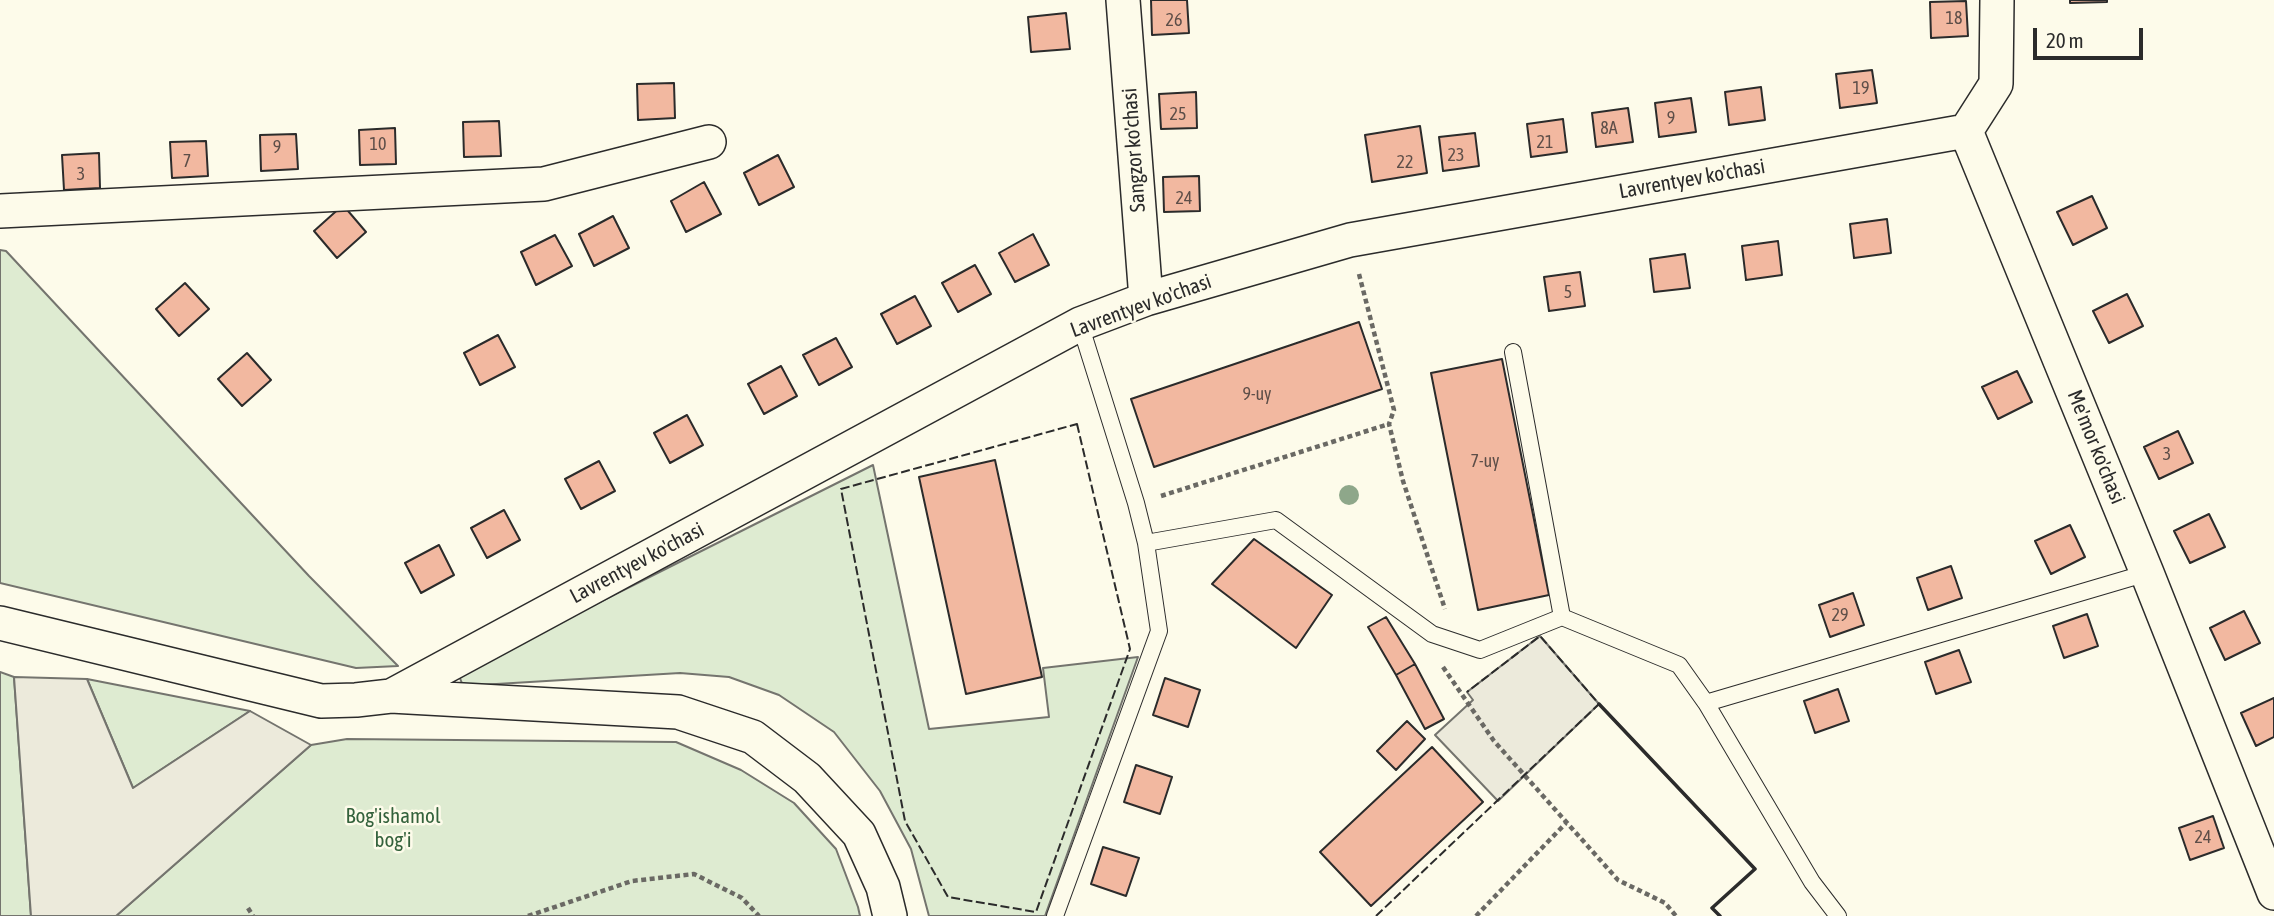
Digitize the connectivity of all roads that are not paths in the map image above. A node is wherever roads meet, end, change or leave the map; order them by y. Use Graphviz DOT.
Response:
graph roads {
  1 [pos="1123,0"];
  2 [pos="1997,0"];
  3 [pos="1966,131"];
  4 [pos="709,142"];
  5 [pos="0,211"];
  6 [pos="1146,299"];
  7 [pos="1080,324"];
  8 [pos="1513,352"];
  9 [pos="1146,543"];
  10 [pos="2147,573"];
  11 [pos="1562,617"];
  12 [pos="0,623"];
  13 [pos="391,695"];
  14 [pos="1706,703"];
  15 [pos="2274,893"];
  16 [pos="890,916"];
  17 [pos="1055,916"];
  18 [pos="1838,916"];
  1 -- 6 [label="street, Sangzor ko'chasi"];
  2 -- 3 [label="street"];
  3 -- 6 [label="street, Lavrentyev ko'chasi"];
  3 -- 10 [label="street, Me'mor ko'chasi"];
  4 -- 5 [label="street"];
  6 -- 7 [label="street, Lavrentyev ko'chasi"];
  7 -- 9 [label="lane"];
  7 -- 13 [label="street, Lavrentyev ko'chasi"];
  8 -- 11 [label="lane"];
  9 -- 11 [label="lane"];
  9 -- 17 [label="lane"];
  10 -- 14 [label="lane"];
  10 -- 15 [label="street, Me'mor ko'chasi"];
  11 -- 14 [label="lane"];
  12 -- 13 [label="street"];
  13 -- 16 [label="street"];
  14 -- 18 [label="lane"];
}
